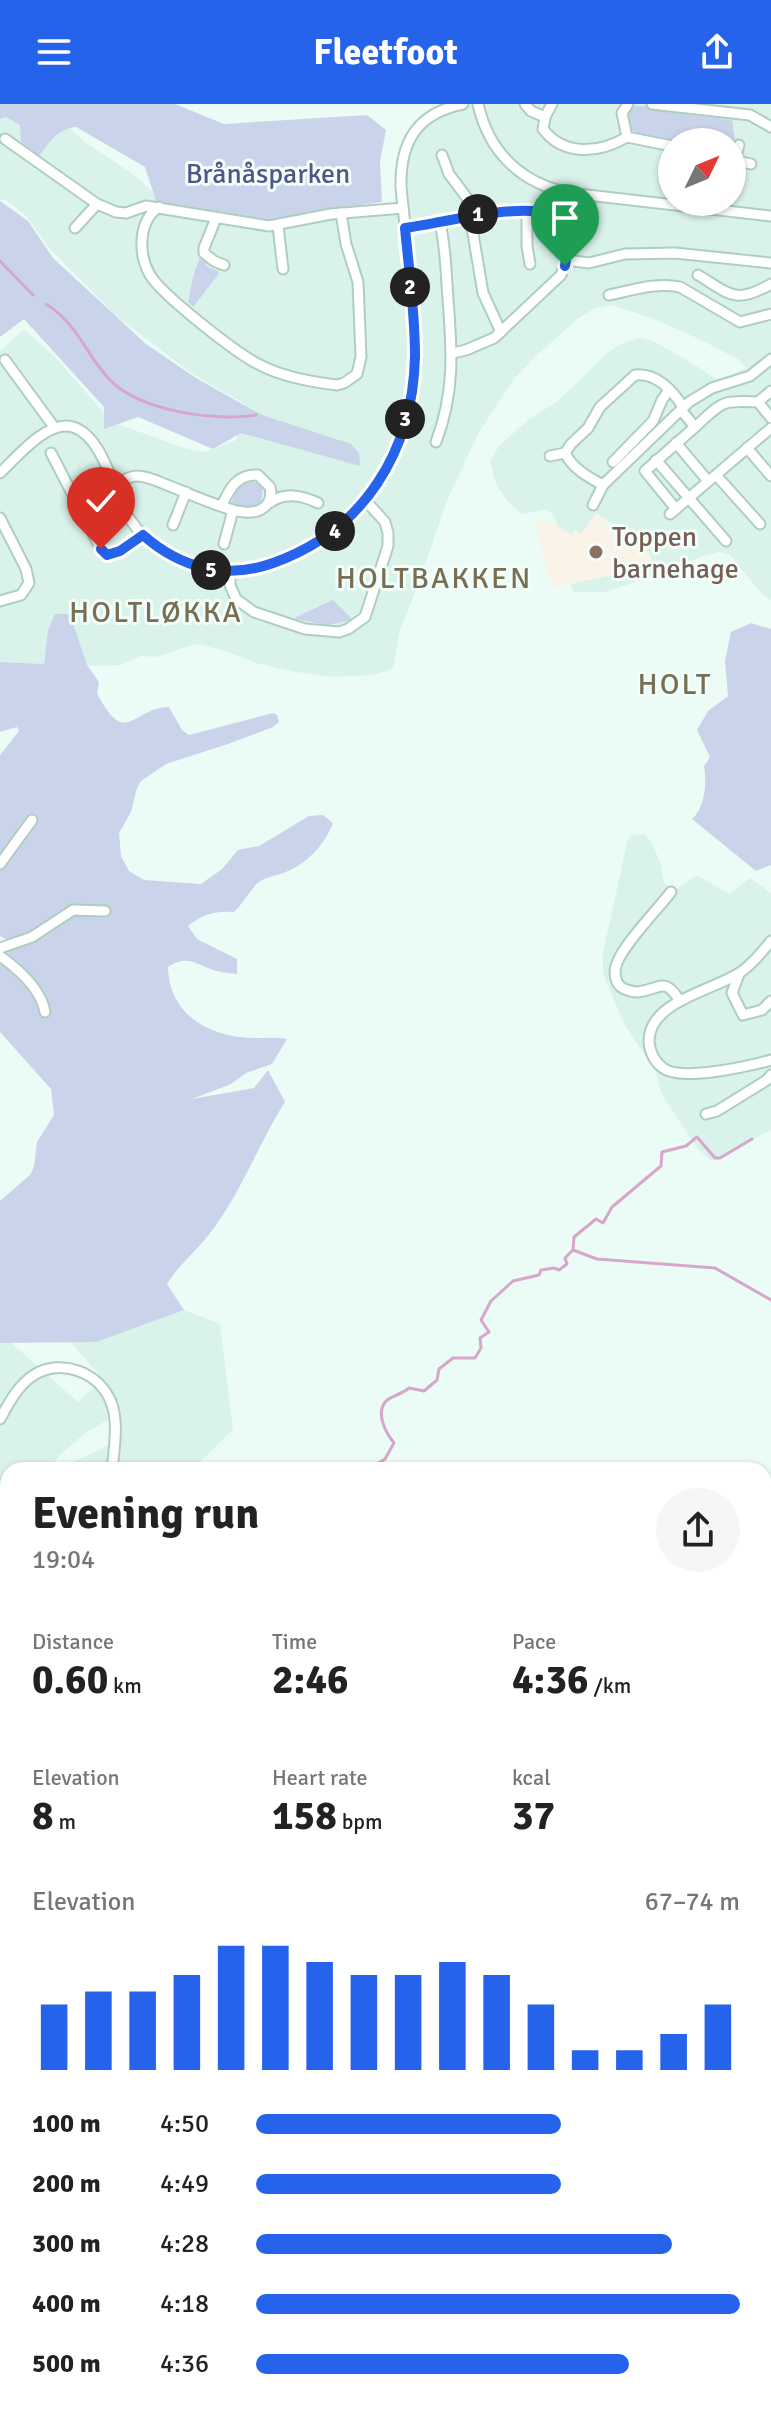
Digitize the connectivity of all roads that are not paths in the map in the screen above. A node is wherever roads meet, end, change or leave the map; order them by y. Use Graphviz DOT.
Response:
graph roads {
  1 [pos="463,104"];
  2 [pos="478,104"];
  3 [pos="525,104"];
  4 [pos="552,104"];
  5 [pos="628,104"];
  6 [pos="652,104"];
  7 [pos="740,109"];
  8 [pos="545,117"];
  9 [pos="771,127"];
  10 [pos="627,137"];
  11 [pos="5,139"];
  12 [pos="658,143"];
  13 [pos="442,155"];
  14 [pos="746,163"];
  15 [pos="751,164"];
  16 [pos="97,204"];
  17 [pos="159,207"];
  18 [pos="403,208"];
  19 [pos="527,212"];
  20 [pos="341,213"];
  21 [pos="473,216"];
  22 [pos="771,216"];
  23 [pos="216,218"];
  24 [pos="440,223"];
  25 [pos="278,226"];
  26 [pos="75,228"];
  27 [pos="405,228"];
  28 [pos="566,260"];
  29 [pos="771,263"];
  30 [pos="530,264"];
  31 [pos="224,265"];
  32 [pos="283,269"];
  33 [pos="698,275"];
  34 [pos="771,284"];
  35 [pos="609,295"];
  36 [pos="771,314"];
  37 [pos="501,332"];
  38 [pos="453,353"];
  39 [pos="771,359"];
  40 [pos="5,360"];
  41 [pos="669,390"];
  42 [pos="771,391"];
  43 [pos="758,402"];
  44 [pos="682,408"];
  45 [pos="771,418"];
  46 [pos="54,427"];
  47 [pos="695,427"];
  48 [pos="771,428"];
  49 [pos="436,442"];
  50 [pos="676,443"];
  51 [pos="747,448"];
  52 [pos="51,453"];
  53 [pos="565,453"];
  54 [pos="550,456"];
  55 [pos="656,460"];
  56 [pos="613,462"];
  57 [pos="0,473"];
  58 [pos="771,476"];
  59 [pos="712,478"];
  60 [pos="603,485"];
  61 [pos="113,486"];
  62 [pos="186,492"];
  63 [pos="689,498"];
  64 [pos="366,501"];
  65 [pos="269,503"];
  66 [pos="318,503"];
  67 [pos="222,505"];
  68 [pos="593,505"];
  69 [pos="233,510"];
  70 [pos="0,518"];
  71 [pos="760,524"];
  72 [pos="173,525"];
  73 [pos="143,535"];
  74 [pos="726,541"];
  75 [pos="224,544"];
  76 [pos="230,571"];
  77 [pos="0,601"];
  78 [pos="32,820"];
  79 [pos="0,864"];
  80 [pos="671,892"];
  81 [pos="105,911"];
  82 [pos="771,941"];
  83 [pos="0,948"];
  84 [pos="0,956"];
  85 [pos="739,974"];
  86 [pos="680,1001"];
  87 [pos="771,1001"];
  88 [pos="45,1012"];
  89 [pos="771,1060"];
  90 [pos="771,1075"];
  91 [pos="706,1114"];
  92 [pos="0,1419"];
  93 [pos="112,1462"];
  1 -- 18 [label="street"];
  2 -- 22 [label="street"];
  3 -- 8 [label="street"];
  4 -- 8 [label="street"];
  5 -- 10 [label="street"];
  6 -- 7 [label="street"];
  7 -- 9 [label="street"];
  8 -- 10 [label="street"];
  10 -- 12 [label="street"];
  11 -- 16 [label="street"];
  13 -- 21 [label="street"];
  14 -- 15 [label="street"];
  16 -- 17 [label="street"];
  16 -- 26 [label="street"];
  17 -- 20 [label="street"];
  17 -- 23 [label="street"];
  18 -- 20 [label="street"];
  18 -- 27 [label="street"];
  19 -- 21 [label="street"];
  19 -- 28 [label="street"];
  19 -- 30 [label="street"];
  20 -- 25 [label="street"];
  21 -- 24 [label="street"];
  21 -- 37 [label="street"];
  23 -- 25 [label="street"];
  23 -- 31 [label="street"];
  24 -- 27 [label="street"];
  24 -- 38 [label="street"];
  25 -- 32 [label="street"];
  27 -- 64 [label="street"];
  28 -- 29 [label="street"];
  28 -- 37 [label="street"];
  33 -- 34 [label="street"];
  35 -- 36 [label="street"];
  37 -- 38 [label="street"];
  38 -- 49 [label="street"];
  39 -- 44 [label="street"];
  40 -- 46 [label="street"];
  41 -- 44 [label="street"];
  41 -- 53 [label="street"];
  41 -- 56 [label="street"];
  42 -- 43 [label="street"];
  43 -- 45 [label="street"];
  43 -- 47 [label="street"];
  44 -- 47 [label="street"];
  44 -- 60 [label="street"];
  46 -- 57 [label="street"];
  46 -- 61 [label="street"];
  47 -- 50 [label="street"];
  48 -- 51 [label="street"];
  50 -- 55 [label="street"];
  50 -- 59 [label="street"];
  51 -- 58 [label="street"];
  51 -- 59 [label="street"];
  52 -- 73 [label="street"];
  53 -- 54 [label="street"];
  53 -- 60 [label="street"];
  55 -- 63 [label="street"];
  55 -- 63 [label="street"];
  59 -- 63 [label="street"];
  59 -- 71 [label="street"];
  60 -- 68 [label="street"];
  61 -- 62 [label="street"];
  61 -- 73 [label="street"];
  62 -- 67 [label="street"];
  62 -- 72 [label="street"];
  63 -- 74 [label="street"];
  64 -- 76 [label="street"];
  64 -- 76 [label="street"];
  65 -- 66 [label="street"];
  65 -- 67 [label="street"];
  65 -- 69 [label="street"];
  67 -- 69 [label="street"];
  69 -- 75 [label="street"];
  70 -- 77 [label="street"];
  73 -- 76 [label="street"];
  78 -- 79 [label="street"];
  80 -- 86 [label="street"];
  81 -- 83 [label="street"];
  82 -- 85 [label="street"];
  84 -- 88 [label="street"];
  85 -- 86 [label="street"];
  85 -- 87 [label="street"];
  86 -- 89 [label="street"];
  90 -- 91 [label="street"];
  92 -- 93 [label="street"];
}
